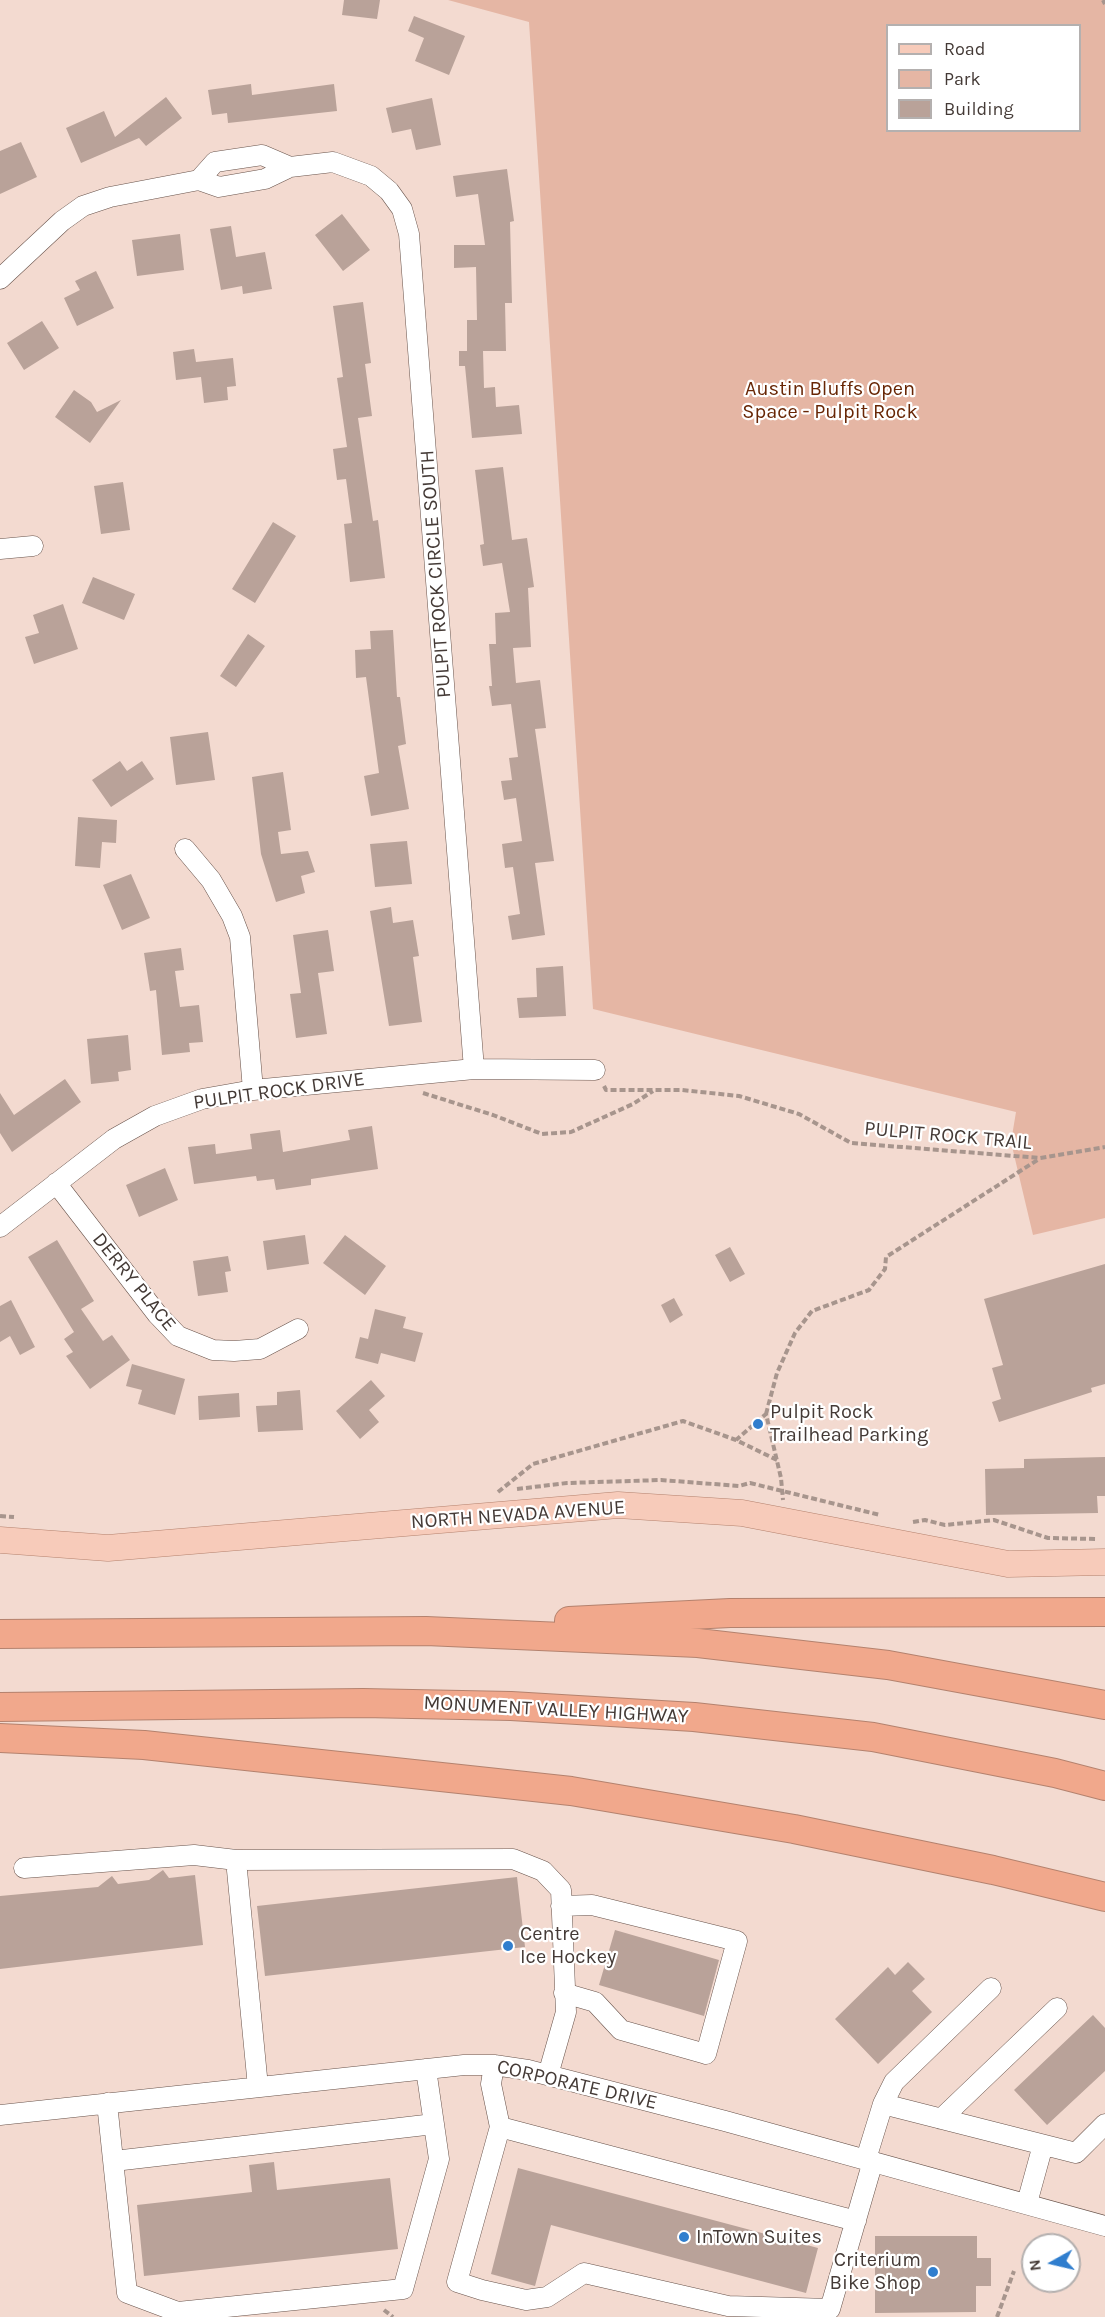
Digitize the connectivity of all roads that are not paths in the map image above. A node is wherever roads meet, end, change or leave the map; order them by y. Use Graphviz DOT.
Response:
graph roads {
  1 [pos="0,279"];
  2 [pos="33,546"];
  3 [pos="0,549"];
  4 [pos="185,849"];
  5 [pos="474,1069"];
  6 [pos="595,1070"];
  7 [pos="253,1090"];
  8 [pos="56,1183"];
  9 [pos="0,1227"];
  10 [pos="298,1329"];
  11 [pos="0,1540"];
  12 [pos="1105,1562"];
  13 [pos="1105,1612"];
  14 [pos="352,1631"];
  15 [pos="0,1634"];
  16 [pos="1105,1705"];
  17 [pos="0,1707"];
  18 [pos="0,1738"];
  19 [pos="1105,1786"];
  20 [pos="236,1860"];
  21 [pos="24,1868"];
  22 [pos="1105,1897"];
  23 [pos="561,1906"];
  24 [pos="991,1989"];
  25 [pos="564,1993"];
  26 [pos="1057,2008"];
  27 [pos="494,2065"];
  28 [pos="426,2069"];
  29 [pos="548,2075"];
  30 [pos="258,2087"];
  31 [pos="107,2103"];
  32 [pos="883,2104"];
  33 [pos="0,2115"];
  34 [pos="941,2119"];
  35 [pos="434,2124"];
  36 [pos="1105,2124"];
  37 [pos="500,2127"];
  38 [pos="1043,2145"];
  39 [pos="870,2160"];
  40 [pos="114,2161"];
  41 [pos="1027,2203"];
  42 [pos="856,2221"];
  43 [pos="1105,2226"];
  1 -- 5 [label="street, PULPIT ROCK CIRCLE SOUTH"];
  2 -- 3 [label="street"];
  4 -- 7 [label="street"];
  5 -- 6 [label="street, PULPIT ROCK DRIVE"];
  5 -- 7 [label="street, PULPIT ROCK DRIVE"];
  7 -- 8 [label="street, PULPIT ROCK DRIVE"];
  8 -- 9 [label="street, PULPIT ROCK DRIVE"];
  8 -- 10 [label="street, DERRY PLACE"];
  11 -- 12 [label="main road, NORTH NEVADA AVENUE"];
  13 -- 14 [label="highway"];
  14 -- 15 [label="highway"];
  14 -- 16 [label="highway"];
  17 -- 19 [label="highway, MONUMENT VALLEY HIGHWAY"];
  18 -- 22 [label="highway"];
  20 -- 21 [label="street"];
  20 -- 23 [label="street"];
  20 -- 30 [label="street"];
  23 -- 25 [label="street"];
  23 -- 25 [label="street"];
  24 -- 32 [label="street"];
  25 -- 29 [label="street"];
  26 -- 34 [label="street"];
  27 -- 28 [label="street, CORPORATE DRIVE"];
  27 -- 29 [label="street, CORPORATE DRIVE"];
  27 -- 37 [label="street"];
  28 -- 30 [label="street, CORPORATE DRIVE"];
  28 -- 35 [label="street"];
  29 -- 39 [label="street, CORPORATE DRIVE"];
  30 -- 31 [label="street, CORPORATE DRIVE"];
  31 -- 33 [label="street, CORPORATE DRIVE"];
  31 -- 40 [label="street"];
  32 -- 34 [label="street"];
  32 -- 39 [label="street"];
  34 -- 38 [label="street"];
  35 -- 40 [label="street"];
  35 -- 40 [label="street"];
  36 -- 38 [label="street"];
  37 -- 42 [label="street"];
  37 -- 42 [label="street"];
  38 -- 41 [label="street"];
  39 -- 41 [label="street, CORPORATE DRIVE"];
  39 -- 42 [label="street"];
  41 -- 43 [label="street, CORPORATE DRIVE"];
}
